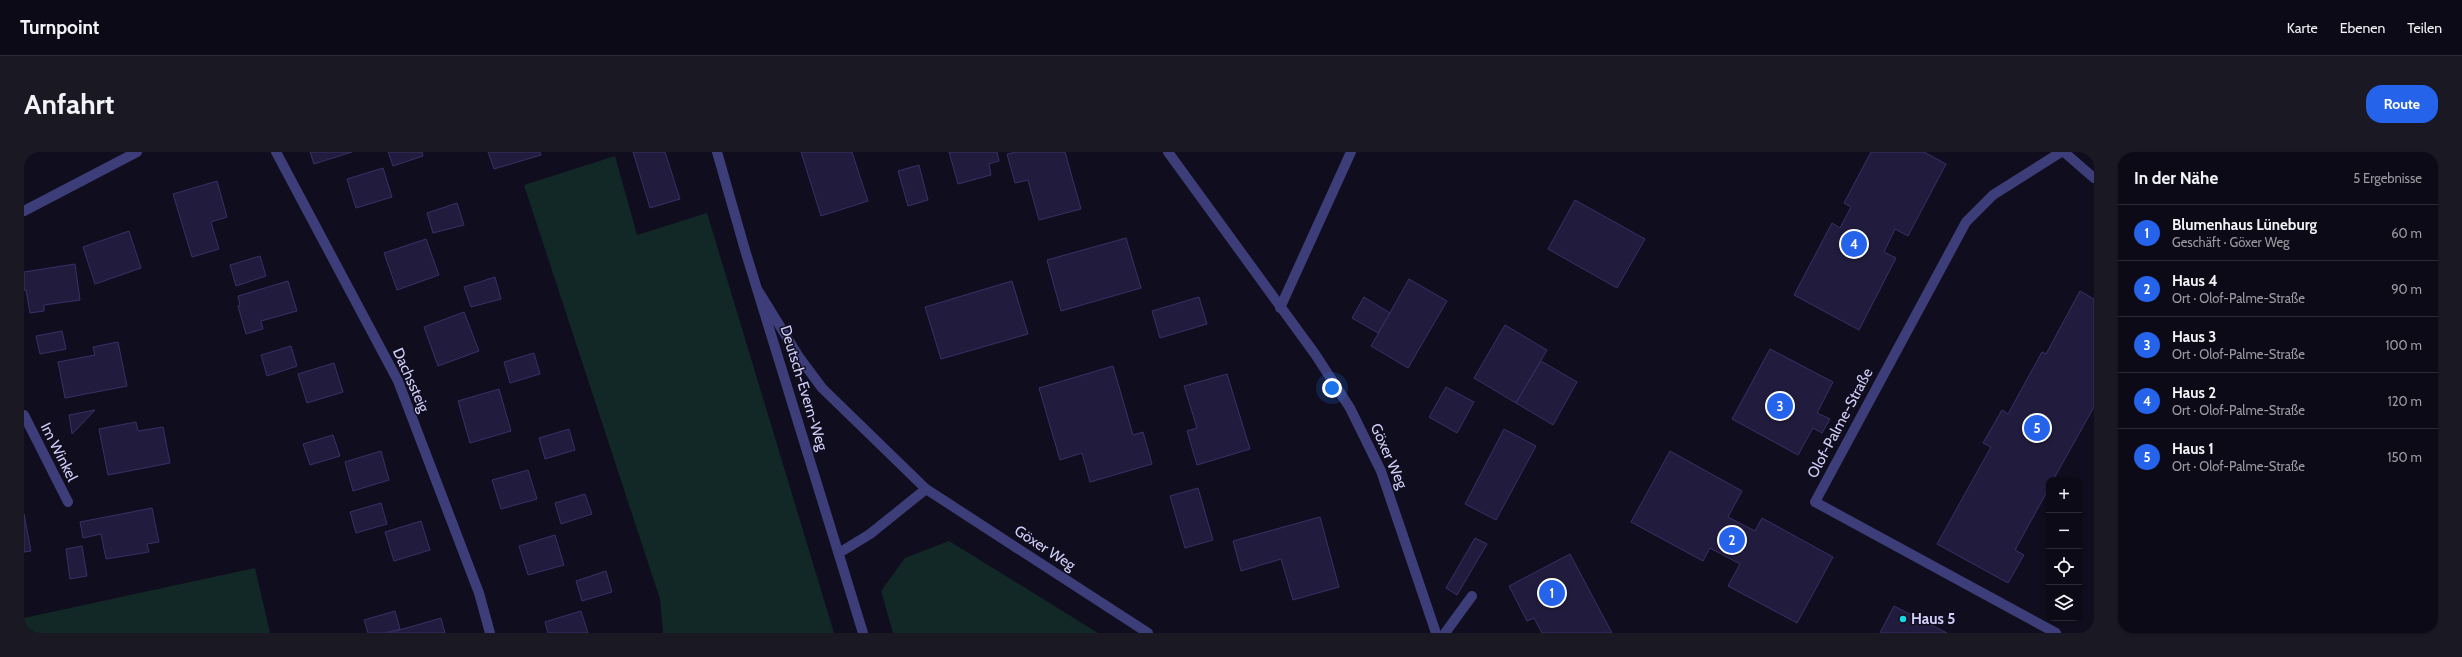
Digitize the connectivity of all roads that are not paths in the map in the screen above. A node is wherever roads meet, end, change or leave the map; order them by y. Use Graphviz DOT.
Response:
graph roads {
  1 [pos="137,152"];
  2 [pos="276,152"];
  3 [pos="718,152"];
  4 [pos="1168,152"];
  5 [pos="1351,152"];
  6 [pos="2061,152"];
  7 [pos="2064,152"];
  8 [pos="2094,178"];
  9 [pos="24,211"];
  10 [pos="759,292"];
  11 [pos="1280,308"];
  12 [pos="24,415"];
  13 [pos="926,489"];
  14 [pos="68,502"];
  15 [pos="839,553"];
  16 [pos="1472,596"];
  17 [pos="490,633"];
  18 [pos="863,633"];
  19 [pos="1148,633"];
  20 [pos="1436,633"];
  21 [pos="1445,633"];
  22 [pos="2056,633"];
  1 -- 9 [label="street"];
  2 -- 17 [label="street, Dachssteig"];
  3 -- 10 [label="street, Deutsch-Evern-Weg"];
  4 -- 11 [label="street, Göxer Weg"];
  5 -- 11 [label="street"];
  6 -- 22 [label="street, Olof-Palme-Straße"];
  7 -- 8 [label="street"];
  10 -- 13 [label="street, Göxer Weg"];
  10 -- 15 [label="street, Deutsch-Evern-Weg"];
  11 -- 20 [label="street, Göxer Weg"];
  12 -- 14 [label="street, Im Winkel"];
  13 -- 15 [label="street"];
  13 -- 19 [label="street, Göxer Weg"];
  15 -- 18 [label="street, Deutsch-Evern-Weg"];
  16 -- 21 [label="street"];
}
